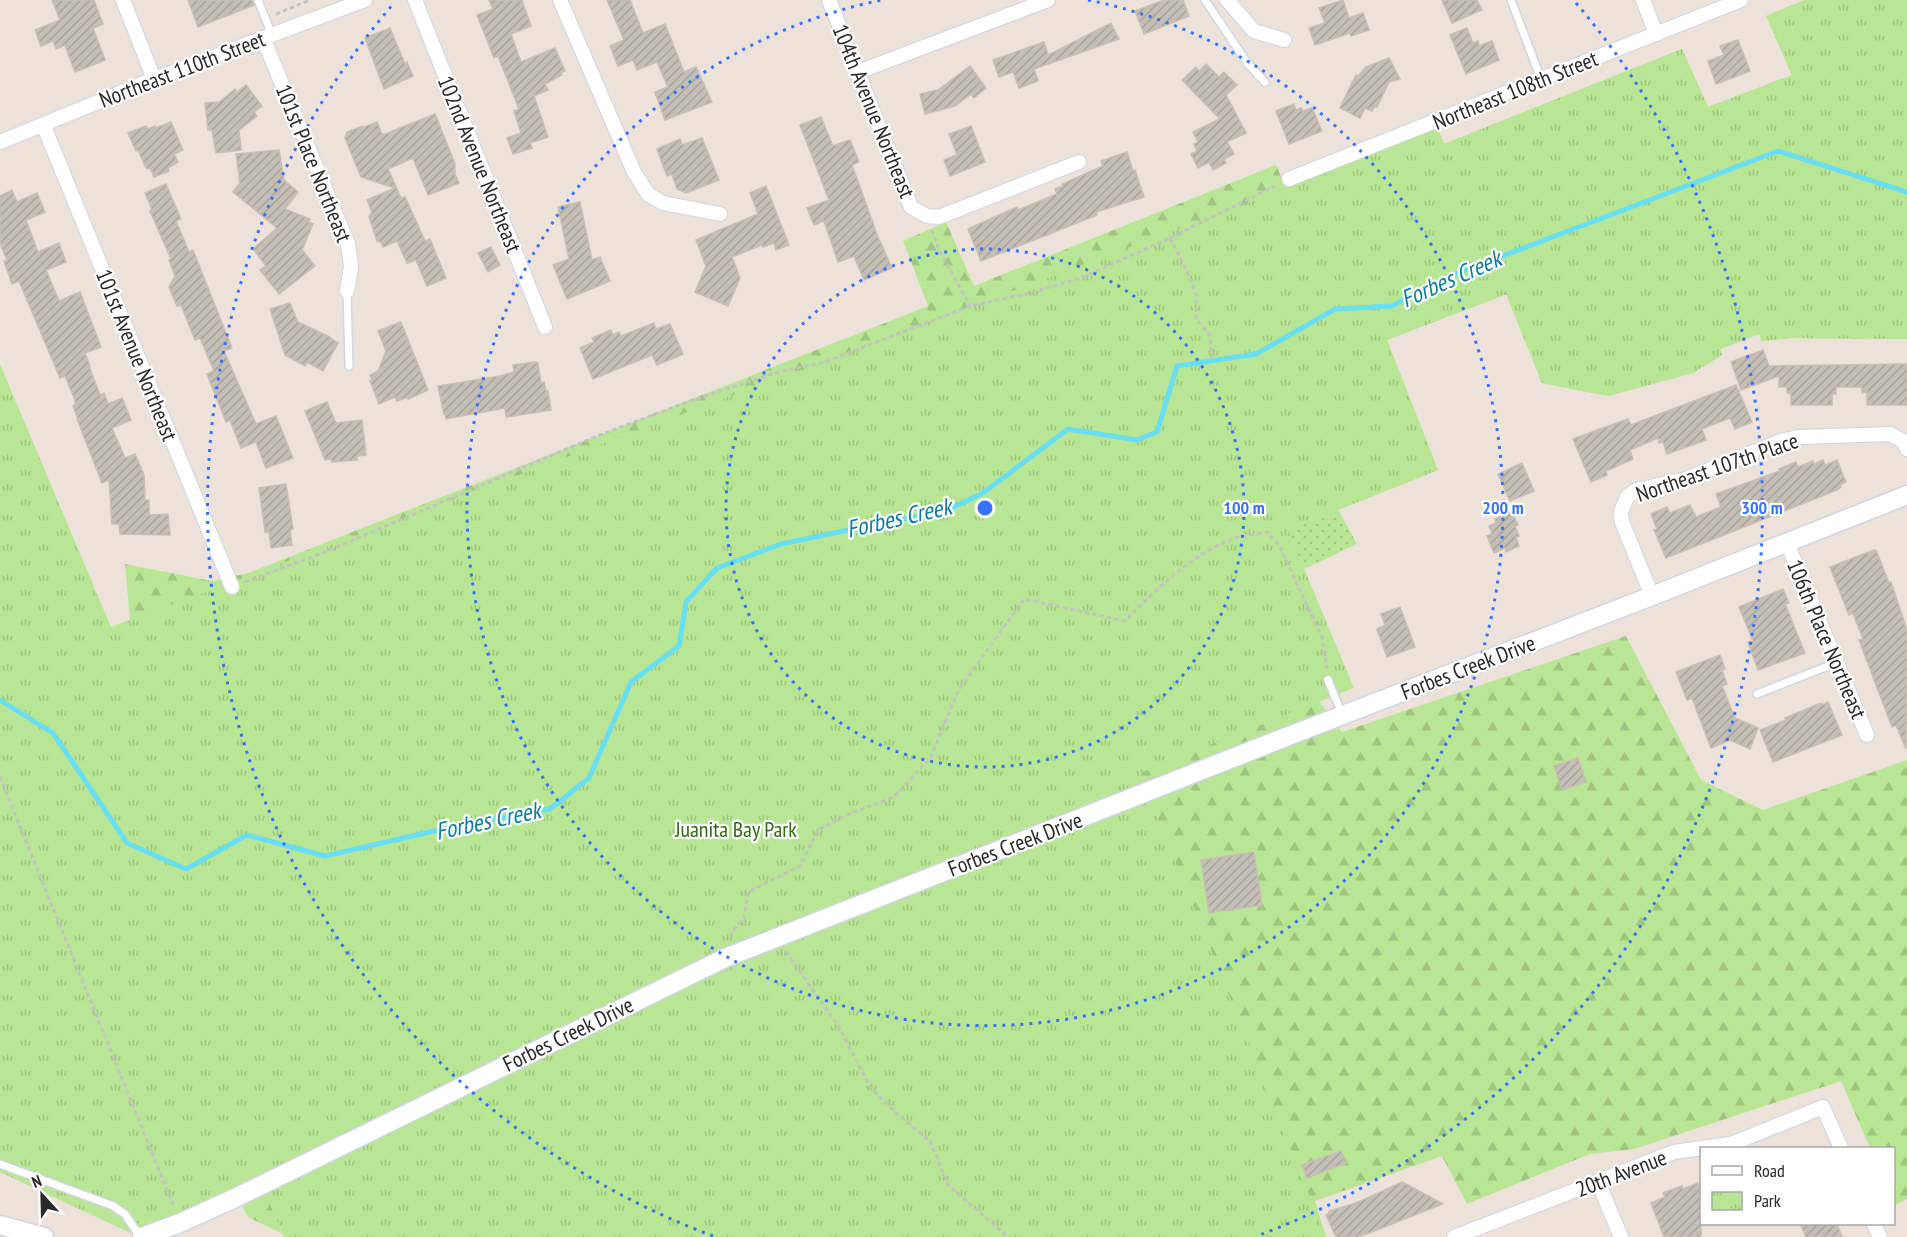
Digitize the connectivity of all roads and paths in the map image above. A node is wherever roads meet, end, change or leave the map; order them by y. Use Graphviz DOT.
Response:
graph roads {
  1 [pos="123,0"];
  2 [pos="258,0"];
  3 [pos="310,0"];
  4 [pos="365,0"];
  5 [pos="415,0"];
  6 [pos="560,0"];
  7 [pos="829,0"];
  8 [pos="1048,0"];
  9 [pos="1205,0"];
  10 [pos="1227,0"];
  11 [pos="1511,0"];
  12 [pos="1643,0"];
  13 [pos="1741,0"];
  14 [pos="276,14"];
  15 [pos="1656,34"];
  16 [pos="268,37"];
  17 [pos="1284,40"];
  18 [pos="858,72"];
  19 [pos="154,79"];
  20 [pos="1541,79"];
  21 [pos="1265,82"];
  22 [pos="43,124"];
  23 [pos="0,142"];
  24 [pos="1079,162"];
  25 [pos="1288,179"];
  26 [pos="720,214"];
  27 [pos="927,216"];
  28 [pos="1170,238"];
  29 [pos="347,291"];
  30 [pos="970,306"];
  31 [pos="546,327"];
  32 [pos="1212,361"];
  33 [pos="349,366"];
  34 [pos="1907,449"];
  35 [pos="1907,495"];
  36 [pos="1787,543"];
  37 [pos="232,587"];
  38 [pos="1652,596"];
  39 [pos="1838,662"];
  40 [pos="1328,680"];
  41 [pos="1756,694"];
  42 [pos="1342,715"];
  43 [pos="1867,735"];
  44 [pos="0,777"];
  45 [pos="776,937"];
  46 [pos="725,958"];
  47 [pos="1710,1147"];
  48 [pos="1840,1147"];
  49 [pos="1700,1148"];
  50 [pos="0,1164"];
  51 [pos="1598,1182"];
  52 [pos="180,1223"];
  53 [pos="0,1225"];
  54 [pos="44,1237"];
  55 [pos="141,1237"];
  56 [pos="1008,1237"];
  57 [pos="1454,1237"];
  58 [pos="1621,1237"];
  1 -- 19 [label="street"];
  2 -- 16 [label="lane"];
  3 -- 14 [label="path"];
  4 -- 16 [label="street, Northeast 110th Street"];
  5 -- 31 [label="street, 102nd Avenue Northeast"];
  6 -- 26 [label="street"];
  7 -- 18 [label="street, 104th Avenue Northeast"];
  8 -- 18 [label="street"];
  9 -- 21 [label="lane"];
  10 -- 17 [label="street"];
  11 -- 20 [label="lane"];
  12 -- 15 [label="street"];
  13 -- 15 [label="street, Northeast 108th Street"];
  15 -- 20 [label="street, Northeast 108th Street"];
  16 -- 19 [label="street, Northeast 110th Street"];
  16 -- 29 [label="street, 101st Place Northeast"];
  18 -- 27 [label="street, 104th Avenue Northeast"];
  19 -- 22 [label="street, Northeast 110th Street"];
  20 -- 25 [label="street, Northeast 108th Street"];
  22 -- 23 [label="street, Northeast 110th Street"];
  22 -- 37 [label="street, 101st Avenue Northeast"];
  24 -- 27 [label="street"];
  25 -- 28 [label="path"];
  27 -- 30 [label="path"];
  28 -- 30 [label="path"];
  28 -- 32 [label="path"];
  29 -- 33 [label="lane"];
  30 -- 37 [label="path"];
  34 -- 38 [label="street, Northeast 107th Place"];
  35 -- 36 [label="street, Forbes Creek Drive"];
  36 -- 38 [label="street, Forbes Creek Drive"];
  36 -- 39 [label="street, 106th Place Northeast"];
  38 -- 42 [label="street, Forbes Creek Drive"];
  39 -- 41 [label="lane"];
  39 -- 43 [label="street, 106th Place Northeast"];
  40 -- 42 [label="lane"];
  40 -- 46 [label="path"];
  42 -- 45 [label="street, Forbes Creek Drive"];
  44 -- 52 [label="path"];
  45 -- 46 [label="street, Forbes Creek Drive"];
  45 -- 56 [label="path"];
  46 -- 52 [label="street, Forbes Creek Drive"];
  47 -- 48 [label="street, 20th Avenue"];
  49 -- 51 [label="street, 20th Avenue"];
  50 -- 55 [label="lane"];
  51 -- 57 [label="street, 20th Avenue"];
  51 -- 58 [label="street"];
  52 -- 55 [label="street, Forbes Creek Drive"];
  53 -- 54 [label="street"];
}
